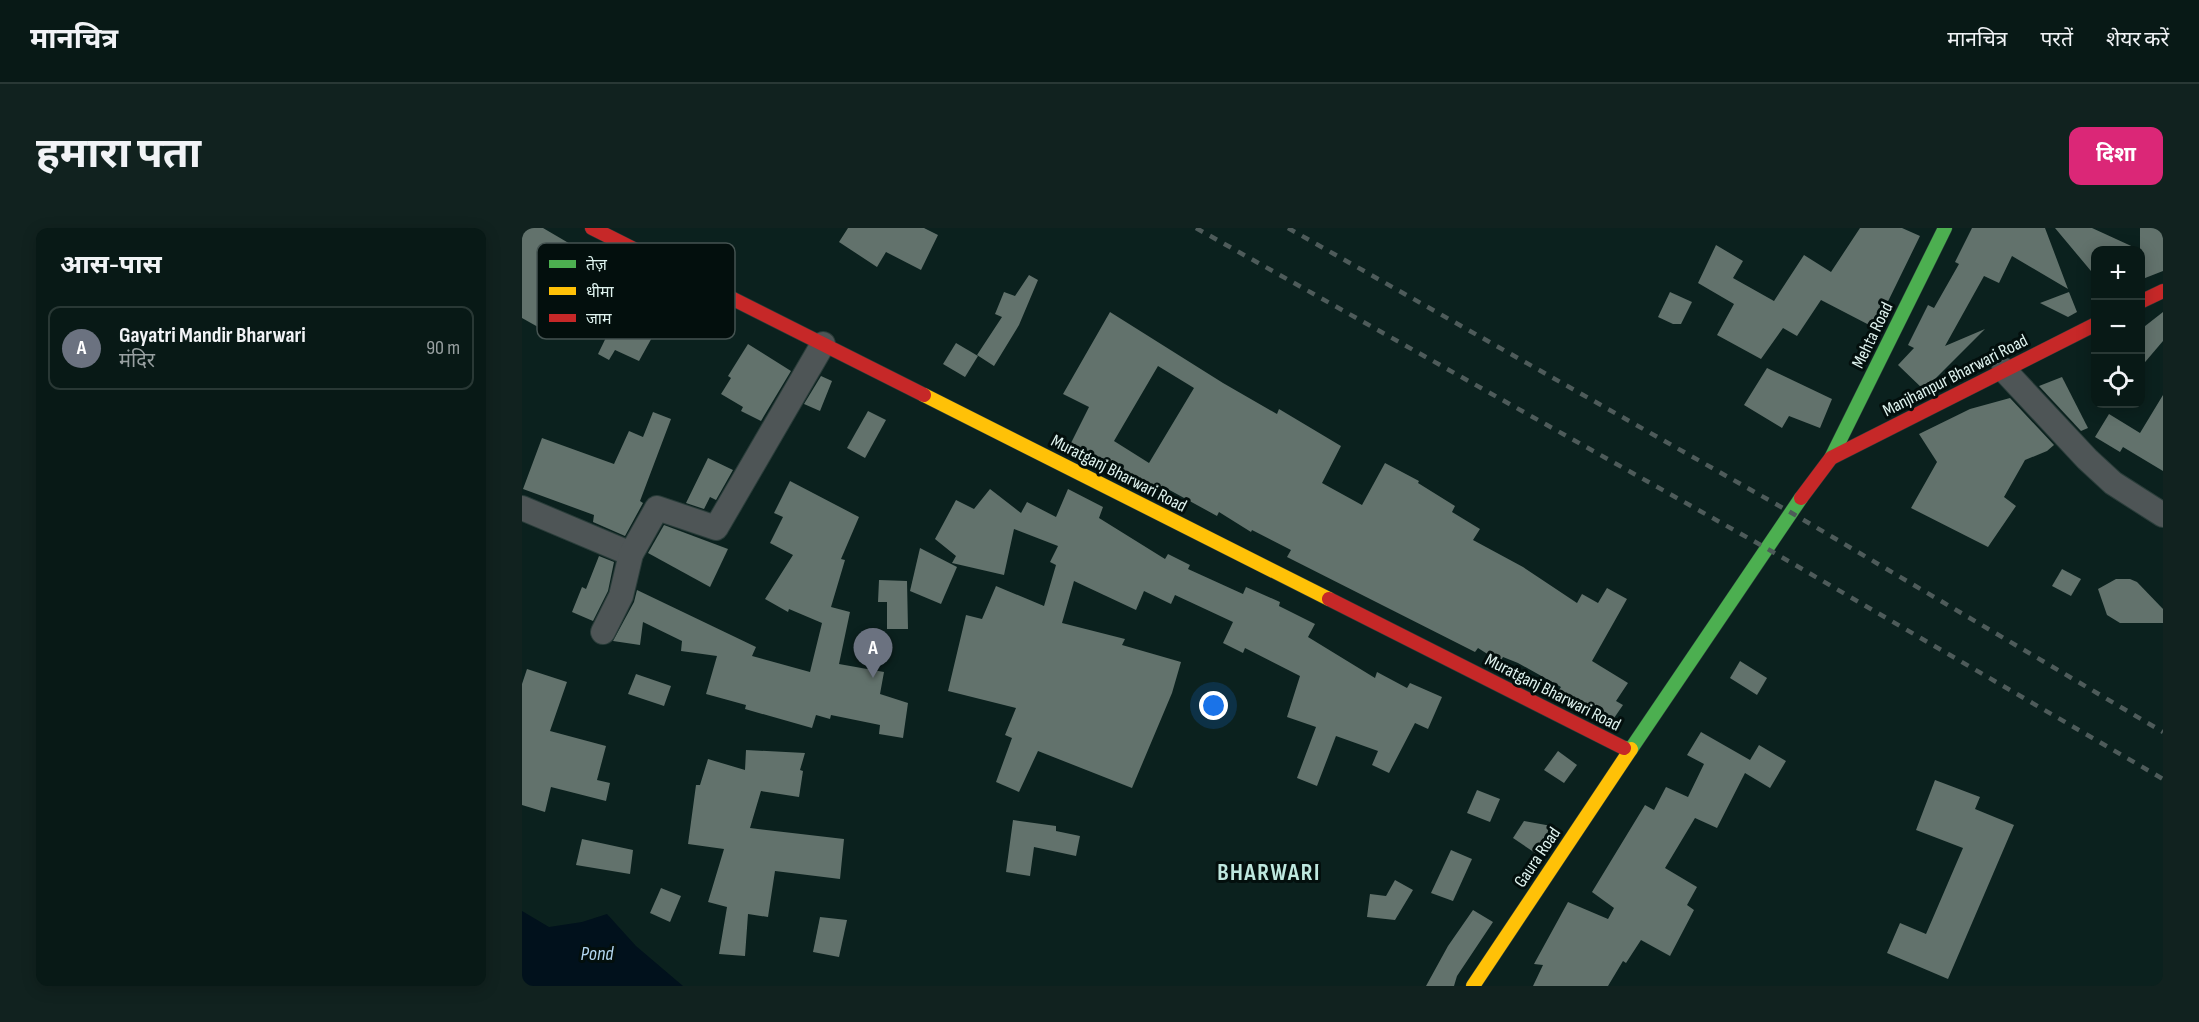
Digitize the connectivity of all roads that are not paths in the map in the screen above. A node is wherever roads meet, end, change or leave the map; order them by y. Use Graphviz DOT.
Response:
graph roads {
  1 [pos="592,228"];
  2 [pos="1946,228"];
  3 [pos="622,243"];
  4 [pos="2163,291"];
  5 [pos="735,300"];
  6 [pos="2144,300"];
  7 [pos="2091,326"];
  8 [pos="823,344"];
  9 [pos="2004,370"];
  10 [pos="1831,458"];
  11 [pos="522,508"];
  12 [pos="2163,515"];
  13 [pos="631,554"];
  14 [pos="603,632"];
  15 [pos="1631,749"];
  16 [pos="1473,986"];
  1 -- 3 [label="main road, Muratganj Bharwari Road"];
  2 -- 10 [label="main road, Mehta Road"];
  4 -- 6 [label="main road"];
  5 -- 8 [label="main road, Muratganj Bharwari Road"];
  7 -- 9 [label="main road, Manjhanpur Bharwari Road"];
  8 -- 13 [label="street"];
  8 -- 15 [label="main road, Muratganj Bharwari Road"];
  9 -- 10 [label="main road, Manjhanpur Bharwari Road"];
  9 -- 12 [label="street"];
  10 -- 15 [label="main road, Mehta Road"];
  11 -- 13 [label="street"];
  13 -- 14 [label="street"];
  15 -- 16 [label="main road, Gaura Road"];
}
